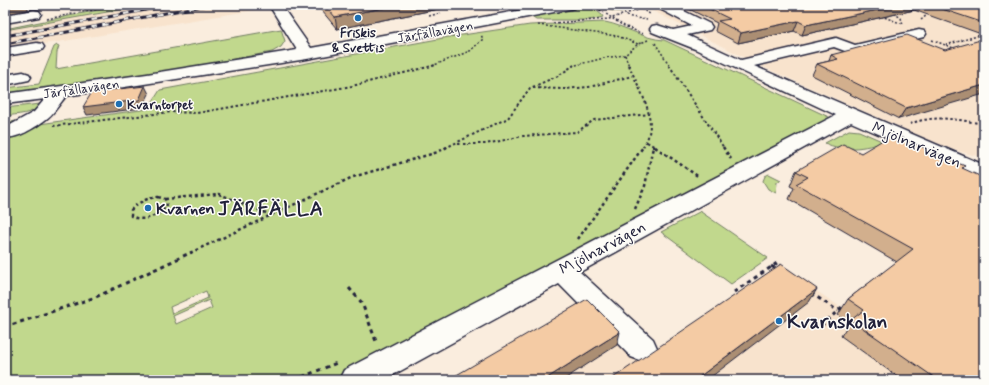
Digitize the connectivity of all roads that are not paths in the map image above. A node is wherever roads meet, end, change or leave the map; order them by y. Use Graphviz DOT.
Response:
graph roads {
  1 [pos="275,5"];
  2 [pos="537,5"];
  3 [pos="570,5"];
  4 [pos="662,5"];
  5 [pos="34,14"];
  6 [pos="5,19"];
  7 [pos="919,34"];
  8 [pos="37,47"];
  9 [pos="5,52"];
  10 [pos="305,52"];
  11 [pos="739,65"];
  12 [pos="61,91"];
  13 [pos="5,98"];
  14 [pos="850,115"];
  15 [pos="10,132"];
  16 [pos="984,172"];
  17 [pos="564,268"];
  18 [pos="642,348"];
  19 [pos="355,380"];
  1 -- 10 [label="street"];
  2 -- 10 [label="street, Järfällavägen"];
  3 -- 10 [label="street, Järfällavägen"];
  4 -- 11 [label="street, Mjölnarvägen"];
  5 -- 6 [label="street"];
  7 -- 11 [label="street"];
  8 -- 9 [label="street"];
  10 -- 12 [label="street, Järfällavägen"];
  11 -- 14 [label="street, Mjölnarvägen"];
  12 -- 13 [label="street, Järfällavägen"];
  12 -- 15 [label="street"];
  14 -- 16 [label="street, Mjölnarvägen"];
  14 -- 17 [label="street, Mjölnarvägen"];
  17 -- 18 [label="street"];
  17 -- 19 [label="street, Mjölnarvägen"];
}
